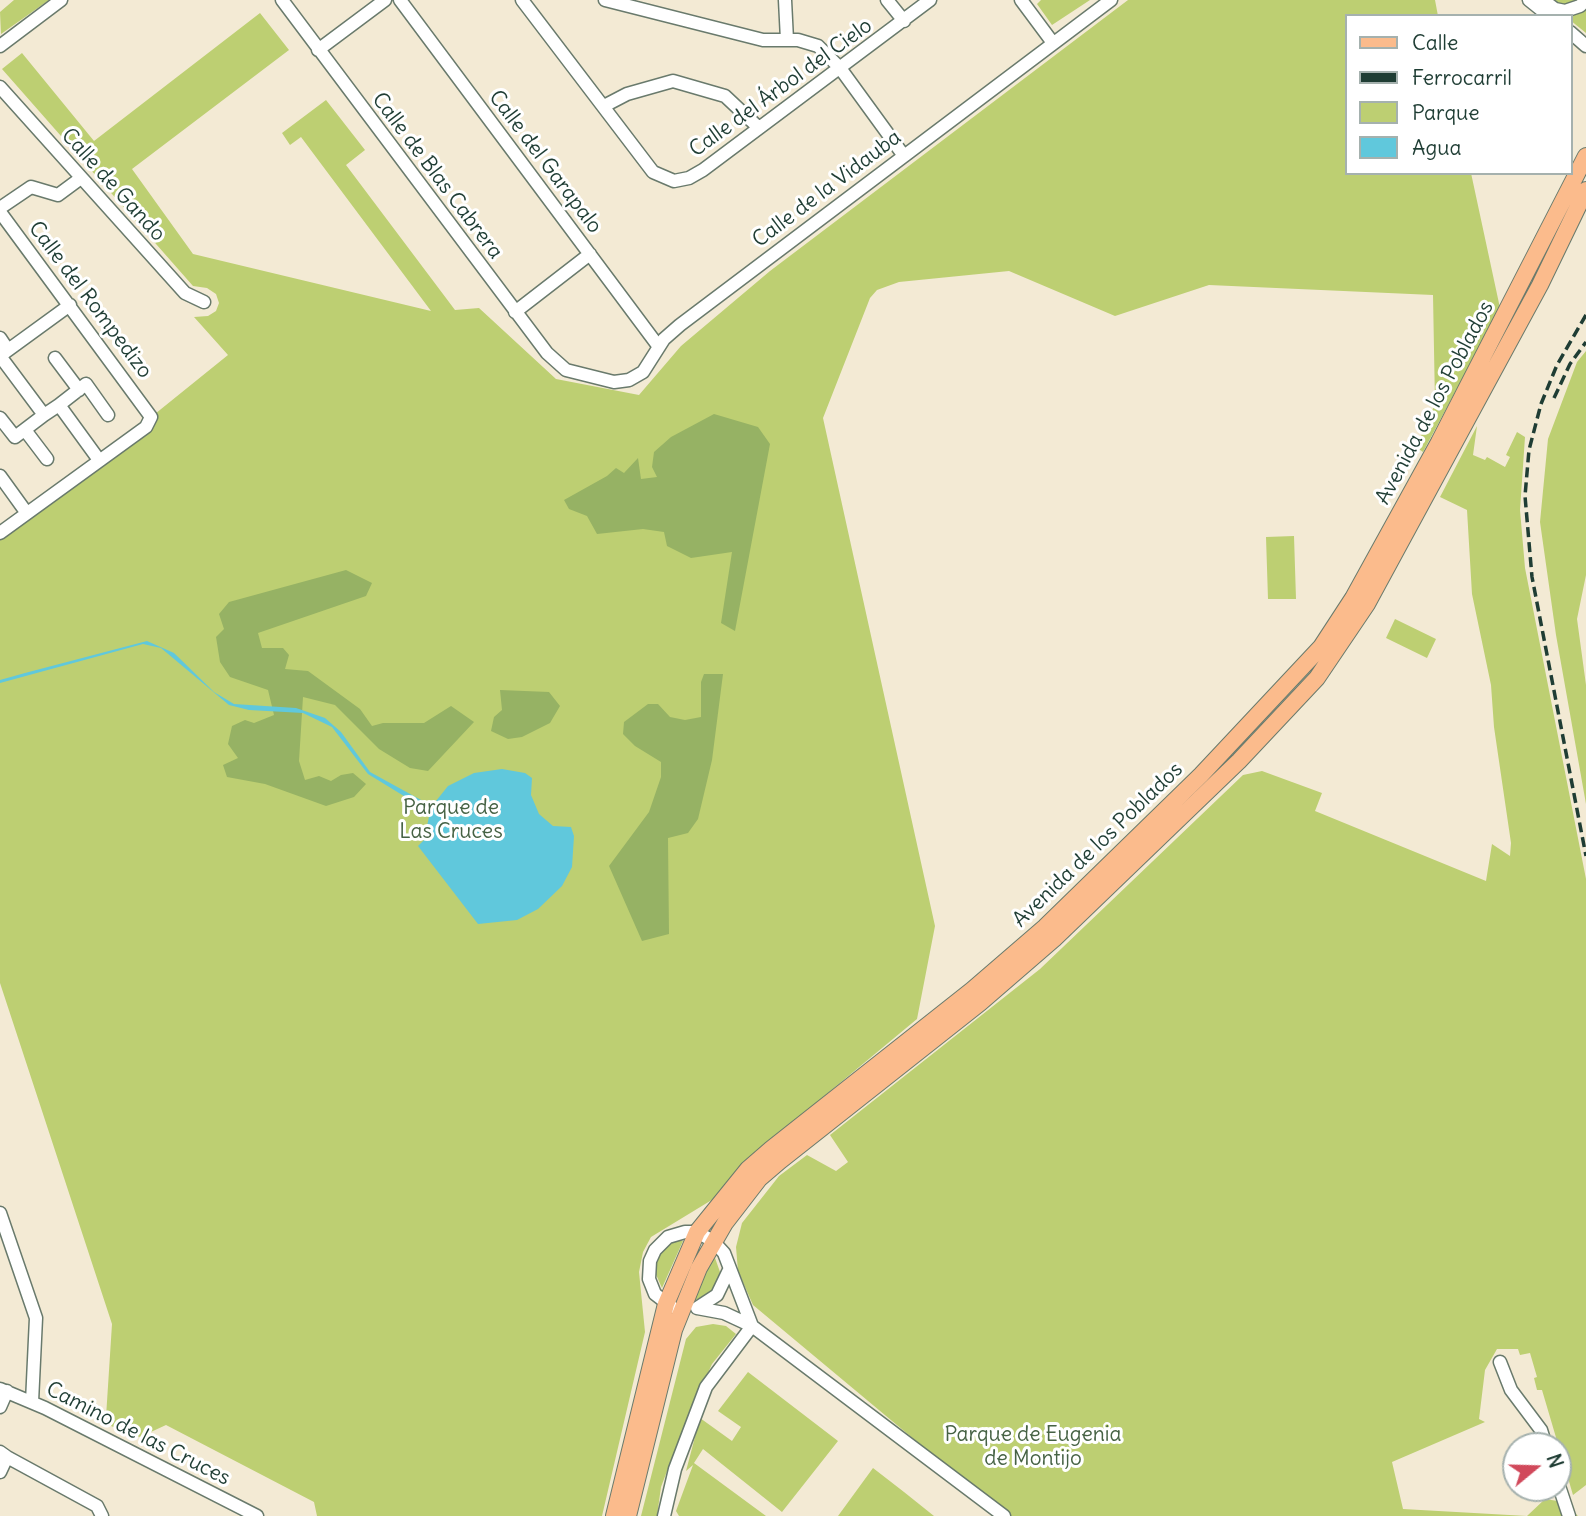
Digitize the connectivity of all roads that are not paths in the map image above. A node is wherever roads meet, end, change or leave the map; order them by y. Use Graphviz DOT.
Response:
graph roads {
  1 [pos="61,0"];
  2 [pos="282,0"];
  3 [pos="386,0"];
  4 [pos="400,0"];
  5 [pos="522,0"];
  6 [pos="605,0"];
  7 [pos="611,0"];
  8 [pos="785,0"];
  9 [pos="887,0"];
  10 [pos="930,0"];
  11 [pos="1021,0"];
  12 [pos="1111,0"];
  13 [pos="1529,0"];
  14 [pos="1543,0"];
  15 [pos="1586,0"];
  16 [pos="1546,14"];
  17 [pos="904,21"];
  18 [pos="1572,34"];
  19 [pos="787,40"];
  20 [pos="1053,43"];
  21 [pos="0,46"];
  22 [pos="1586,46"];
  23 [pos="318,50"];
  24 [pos="840,68"];
  25 [pos="0,87"];
  26 [pos="604,106"];
  27 [pos="758,127"];
  28 [pos="904,156"];
  29 [pos="1586,156"];
  30 [pos="81,178"];
  31 [pos="1586,190"];
  32 [pos="0,210"];
  33 [pos="590,254"];
  34 [pos="204,302"];
  35 [pos="70,305"];
  36 [pos="515,312"];
  37 [pos="0,338"];
  38 [pos="659,346"];
  39 [pos="4,353"];
  40 [pos="55,358"];
  41 [pos="566,370"];
  42 [pos="79,390"];
  43 [pos="59,405"];
  44 [pos="44,415"];
  45 [pos="108,415"];
  46 [pos="0,418"];
  47 [pos="25,429"];
  48 [pos="47,459"];
  49 [pos="99,460"];
  50 [pos="0,477"];
  51 [pos="26,512"];
  52 [pos="0,533"];
  53 [pos="0,1213"];
  54 [pos="697,1233"];
  55 [pos="713,1241"];
  56 [pos="729,1270"];
  57 [pos="673,1307"];
  58 [pos="697,1308"];
  59 [pos="752,1326"];
  60 [pos="1500,1362"];
  61 [pos="4,1390"];
  62 [pos="32,1402"];
  63 [pos="0,1407"];
  64 [pos="1542,1432"];
  65 [pos="4,1454"];
  66 [pos="0,1472"];
  67 [pos="102,1516"];
  68 [pos="257,1516"];
  69 [pos="614,1516"];
  70 [pos="628,1516"];
  71 [pos="664,1516"];
  72 [pos="1004,1516"];
  1 -- 21 [label="street"];
  2 -- 23 [label="street, Calle de Blas Cabrera"];
  3 -- 23 [label="street"];
  4 -- 33 [label="street, Calle del Garapalo"];
  5 -- 26 [label="street, Calle del Árbol del Cielo"];
  6 -- 7 [label="street"];
  7 -- 19 [label="street"];
  8 -- 19 [label="street"];
  9 -- 17 [label="street"];
  10 -- 17 [label="street, Calle del Árbol del Cielo"];
  11 -- 20 [label="street"];
  12 -- 20 [label="street, Calle de la Vidauba"];
  13 -- 16 [label="street"];
  14 -- 15 [label="street"];
  17 -- 24 [label="street, Calle del Árbol del Cielo"];
  18 -- 22 [label="street"];
  19 -- 24 [label="street"];
  20 -- 28 [label="street, Calle de la Vidauba"];
  23 -- 36 [label="street, Calle de Blas Cabrera"];
  24 -- 27 [label="street, Calle del Árbol del Cielo"];
  24 -- 28 [label="street"];
  25 -- 30 [label="street, Calle de Gando"];
  26 -- 27 [label="street"];
  26 -- 27 [label="street, Calle del Árbol del Cielo"];
  28 -- 38 [label="street, Calle de la Vidauba"];
  29 -- 54 [label="main road, Avenida de los Poblados"];
  30 -- 32 [label="street"];
  30 -- 34 [label="street, Calle de Gando"];
  31 -- 55 [label="main road, Avenida de los Poblados"];
  32 -- 35 [label="street, Calle del Rompedizo"];
  33 -- 36 [label="street"];
  33 -- 38 [label="street, Calle del Garapalo"];
  35 -- 39 [label="street"];
  35 -- 49 [label="street, Calle del Rompedizo"];
  36 -- 41 [label="street, Calle de Blas Cabrera"];
  37 -- 39 [label="street"];
  38 -- 41 [label="street, Calle de la Vidauba"];
  39 -- 44 [label="street"];
  40 -- 42 [label="street"];
  42 -- 43 [label="street"];
  42 -- 45 [label="street"];
  43 -- 44 [label="street"];
  43 -- 49 [label="street"];
  44 -- 47 [label="street"];
  46 -- 47 [label="street"];
  47 -- 48 [label="street"];
  49 -- 51 [label="street"];
  50 -- 51 [label="street"];
  51 -- 52 [label="street"];
  53 -- 62 [label="street"];
  54 -- 55 [label="street"];
  54 -- 57 [label="main road, Avenida de los Poblados"];
  54 -- 57 [label="street"];
  55 -- 56 [label="street"];
  55 -- 57 [label="main road, Avenida de los Poblados"];
  56 -- 58 [label="street"];
  56 -- 59 [label="street"];
  57 -- 58 [label="street"];
  57 -- 69 [label="main road, Avenida de los Poblados"];
  57 -- 70 [label="main road, Avenida de los Poblados"];
  58 -- 59 [label="street"];
  59 -- 71 [label="street"];
  59 -- 72 [label="street"];
  60 -- 64 [label="street"];
  61 -- 62 [label="street, Camino de las Cruces"];
  61 -- 63 [label="street"];
  62 -- 68 [label="street, Camino de las Cruces"];
  65 -- 66 [label="street"];
  65 -- 67 [label="street"];
}
